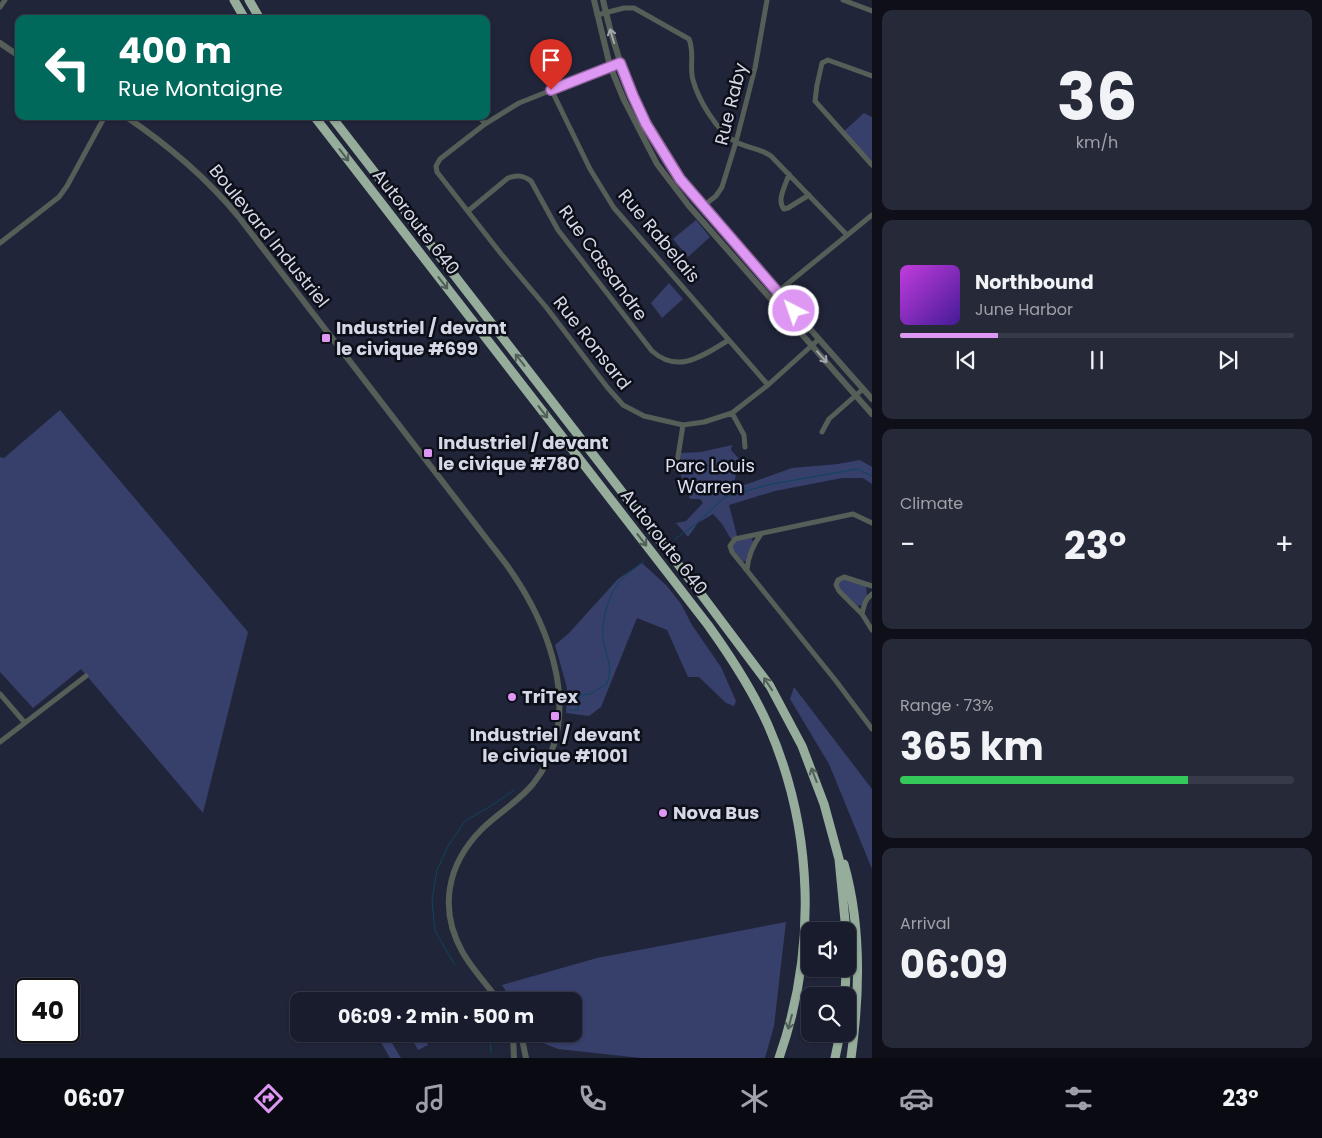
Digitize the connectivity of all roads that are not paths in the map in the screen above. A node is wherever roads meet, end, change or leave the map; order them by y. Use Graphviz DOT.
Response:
graph roads {
  1 [pos="5,0"];
  2 [pos="234,0"];
  3 [pos="249,0"];
  4 [pos="594,0"];
  5 [pos="603,0"];
  6 [pos="767,0"];
  7 [pos="842,0"];
  8 [pos="0,7"];
  9 [pos="872,11"];
  10 [pos="606,13"];
  11 [pos="243,15"];
  12 [pos="258,15"];
  13 [pos="597,15"];
  14 [pos="0,43"];
  15 [pos="15,53"];
  16 [pos="620,63"];
  17 [pos="610,66"];
  18 [pos="872,76"];
  19 [pos="551,90"];
  20 [pos="103,120"];
  21 [pos="131,120"];
  22 [pos="317,120"];
  23 [pos="334,120"];
  24 [pos="482,120"];
  25 [pos="485,124"];
  26 [pos="736,142"];
  27 [pos="872,165"];
  28 [pos="789,174"];
  29 [pos="809,195"];
  30 [pos="702,207"];
  31 [pos="468,211"];
  32 [pos="872,215"];
  33 [pos="847,235"];
  34 [pos="0,243"];
  35 [pos="777,291"];
  36 [pos="770,298"];
  37 [pos="819,339"];
  38 [pos="729,340"];
  39 [pos="812,346"];
  40 [pos="768,385"];
  41 [pos="863,389"];
  42 [pos="855,395"];
  43 [pos="872,400"];
  44 [pos="732,413"];
  45 [pos="872,414"];
  46 [pos="683,425"];
  47 [pos="822,432"];
  48 [pos="745,447"];
  49 [pos="676,469"];
  50 [pos="872,523"];
  51 [pos="761,533"];
  52 [pos="747,570"];
  53 [pos="872,586"];
  54 [pos="872,594"];
  55 [pos="862,614"];
  56 [pos="872,630"];
  57 [pos="86,676"];
  58 [pos="0,694"];
  59 [pos="25,723"];
  60 [pos="872,729"];
  61 [pos="0,742"];
  62 [pos="849,913"];
  63 [pos="848,922"];
  64 [pos="492,992"];
  65 [pos="513,1042"];
  66 [pos="523,1042"];
  67 [pos="838,1042"];
  68 [pos="514,1058"];
  69 [pos="526,1058"];
  70 [pos="779,1058"];
  71 [pos="835,1058"];
  72 [pos="851,1058"];
  1 -- 8 [label="street"];
  2 -- 11 [label="highway"];
  3 -- 12 [label="highway"];
  4 -- 13 [label="street"];
  5 -- 10 [label="street"];
  6 -- 26 [label="street, Rue Raby"];
  7 -- 9 [label="street"];
  10 -- 13 [label="street"];
  16 -- 10 [label="street, one-way"];
  10 -- 26 [label="street"];
  13 -- 17 [label="street"];
  14 -- 15 [label="street"];
  16 -- 17 [label="street"];
  16 -- 30 [label="street"];
  17 -- 19 [label="street"];
  17 -- 36 [label="street"];
  18 -- 27 [label="street"];
  19 -- 25 [label="street"];
  19 -- 38 [label="street, Rue Rabelais"];
  20 -- 34 [label="street"];
  21 -- 64 [label="street, Boulevard Industriel"];
  22 -- 70 [label="highway, Autoroute 640, one-way"];
  62 -- 23 [label="highway, Autoroute 640, one-way"];
  24 -- 25 [label="street"];
  25 -- 31 [label="street, Rue Ronsard"];
  26 -- 28 [label="street"];
  26 -- 30 [label="street, Rue Raby"];
  28 -- 29 [label="street"];
  28 -- 29 [label="street"];
  29 -- 33 [label="street"];
  30 -- 35 [label="street"];
  31 -- 38 [label="street, Rue Cassandre"];
  31 -- 46 [label="street, Rue Ronsard"];
  32 -- 33 [label="street"];
  33 -- 35 [label="street"];
  35 -- 36 [label="street"];
  35 -- 37 [label="street"];
  36 -- 39 [label="street"];
  37 -- 39 [label="street, Rue Ronsard"];
  37 -- 41 [label="street"];
  38 -- 40 [label="street, Rue Rabelais"];
  39 -- 40 [label="street, Rue Ronsard"];
  39 -- 42 [label="street, one-way"];
  40 -- 44 [label="street, Rue Ronsard"];
  41 -- 42 [label="street"];
  41 -- 43 [label="street"];
  42 -- 45 [label="street"];
  42 -- 47 [label="street"];
  44 -- 46 [label="street, Rue Ronsard"];
  44 -- 48 [label="street"];
  46 -- 49 [label="street"];
  50 -- 51 [label="street"];
  51 -- 52 [label="street"];
  51 -- 52 [label="street"];
  52 -- 60 [label="street"];
  53 -- 55 [label="street"];
  54 -- 55 [label="street"];
  55 -- 56 [label="street"];
  57 -- 59 [label="street"];
  58 -- 59 [label="street"];
  59 -- 61 [label="street"];
  62 -- 63 [label="highway, Autoroute 640"];
  62 -- 72 [label="highway"];
  65 -- 68 [label="street"];
  66 -- 69 [label="street"];
  67 -- 71 [label="highway"];
}
